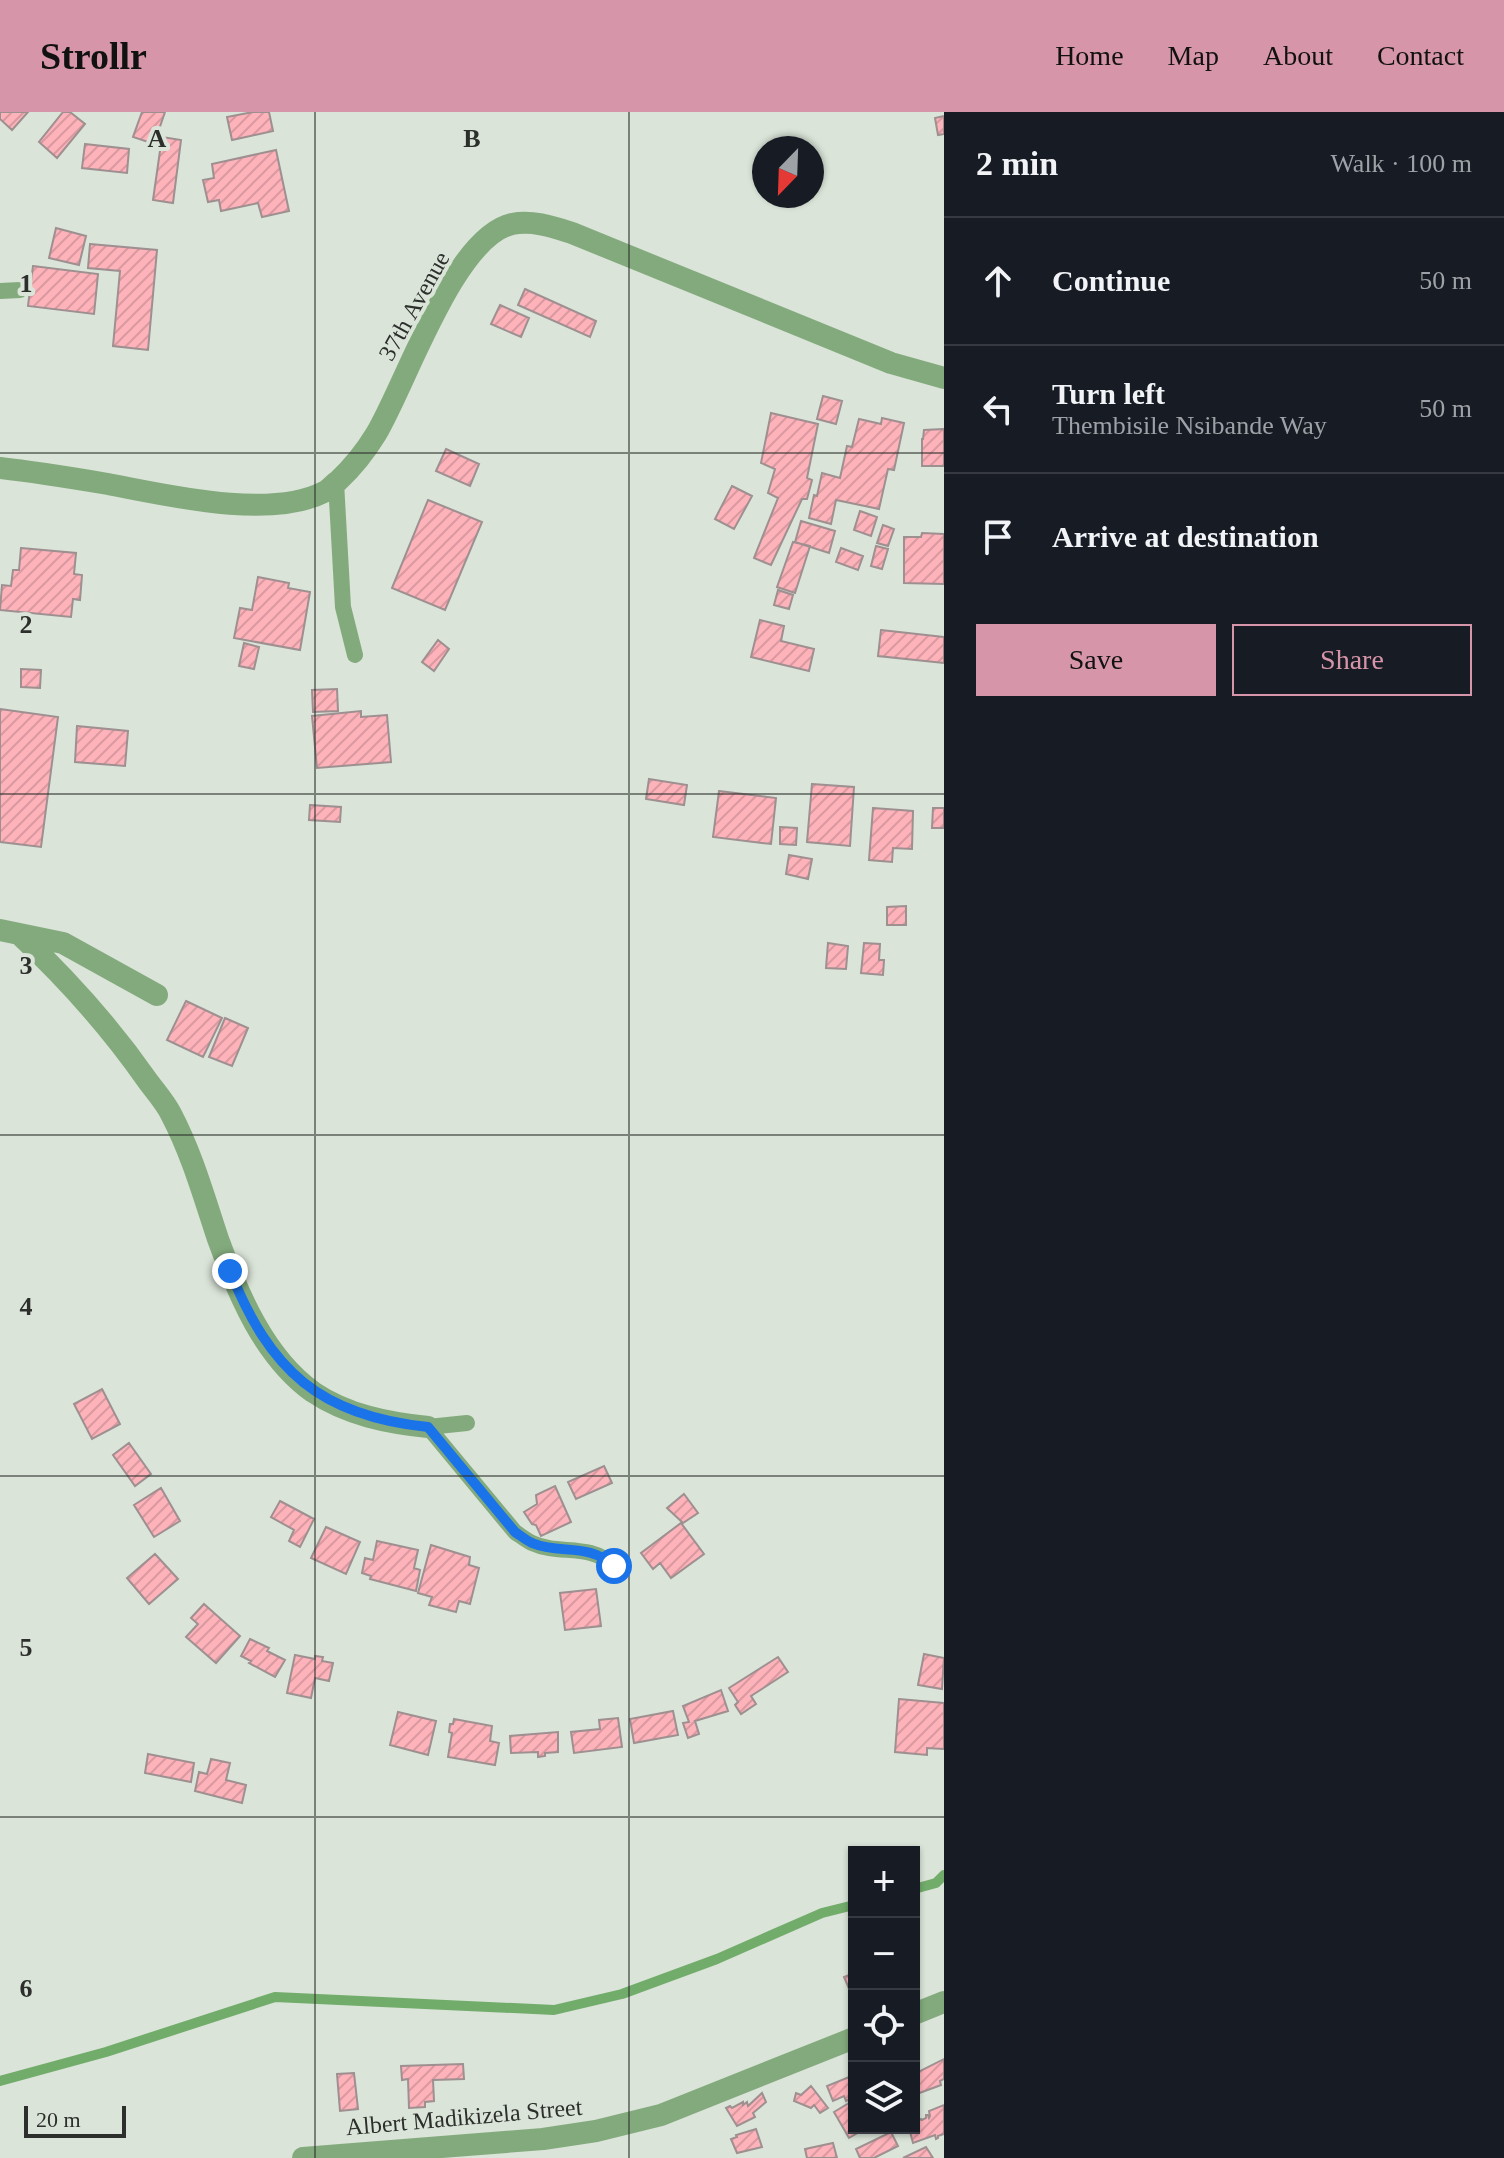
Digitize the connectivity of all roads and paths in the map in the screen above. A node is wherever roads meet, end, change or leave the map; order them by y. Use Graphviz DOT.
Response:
graph roads {
  1 [pos="20,290"];
  2 [pos="0,291"];
  3 [pos="944,378"];
  4 [pos="0,468"];
  5 [pos="336,482"];
  6 [pos="355,655"];
  7 [pos="10,932"];
  8 [pos="157,995"];
  9 [pos="467,1423"];
  10 [pos="428,1427"];
  11 [pos="614,1566"];
  12 [pos="944,2002"];
  13 [pos="920,2012"];
  14 [pos="848,2040"];
  15 [pos="303,2158"];
  1 -- 2 [label="lane"];
  3 -- 5 [label="street, 37th Avenue"];
  4 -- 5 [label="street, 37th Avenue"];
  5 -- 6 [label="lane"];
  7 -- 8 [label="street"];
  7 -- 10 [label="street"];
  9 -- 10 [label="lane"];
  10 -- 11 [label="lane"];
  12 -- 13 [label="street"];
  14 -- 15 [label="street, Albert Madikizela Street"];
}
